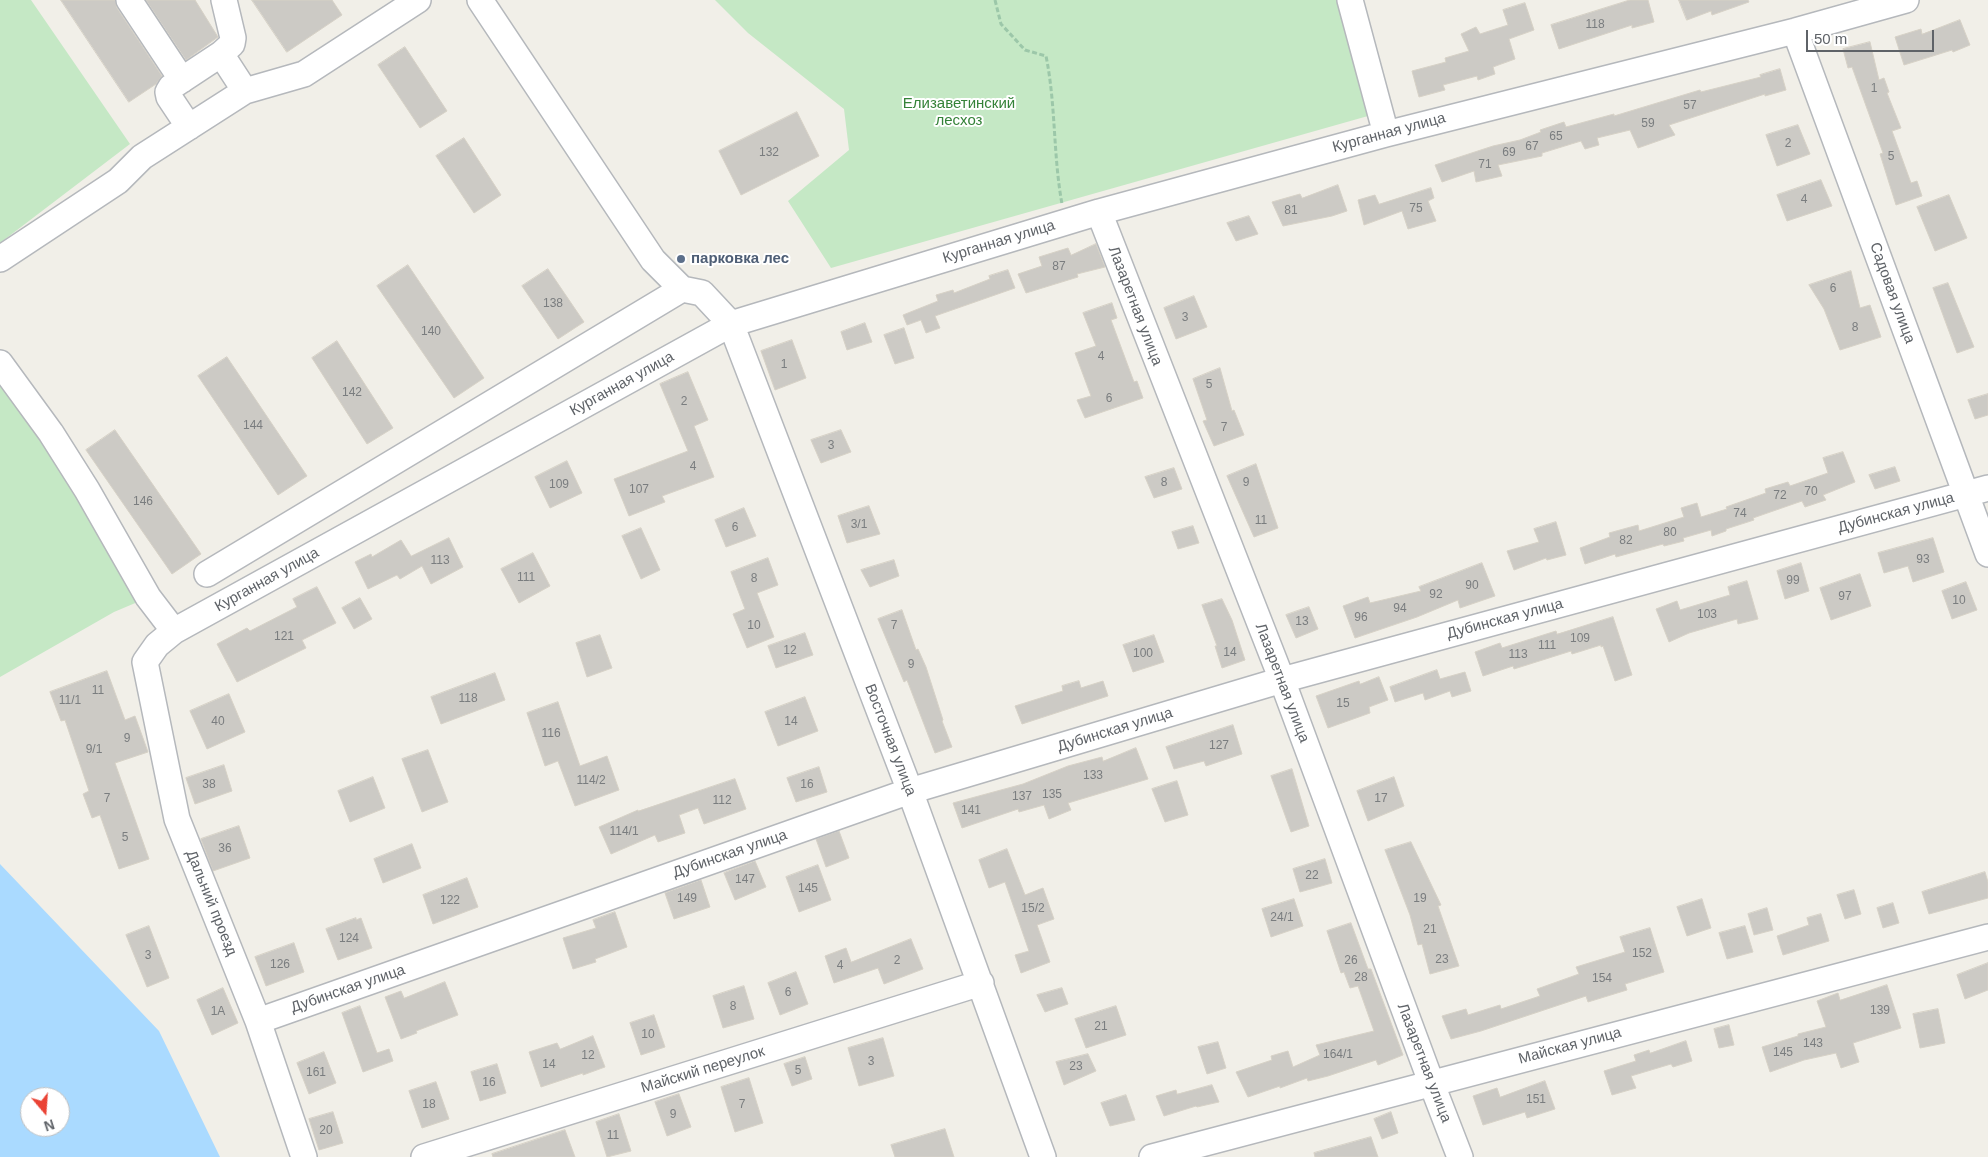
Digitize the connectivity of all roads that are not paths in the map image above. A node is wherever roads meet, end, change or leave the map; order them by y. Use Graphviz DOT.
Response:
graph roads {
  1 [pos="129,0"];
  2 [pos="224,0"];
  3 [pos="418,0"];
  4 [pos="480,0"];
  5 [pos="1350,0"];
  6 [pos="1906,0"];
  7 [pos="1795,31"];
  8 [pos="221,54"];
  9 [pos="182,80"];
  10 [pos="245,91"];
  11 [pos="189,127"];
  12 [pos="1386,134"];
  13 [pos="1099,212"];
  14 [pos="0,259"];
  15 [pos="682,288"];
  16 [pos="731,324"];
  17 [pos="0,363"];
  18 [pos="1977,490"];
  19 [pos="1988,554"];
  20 [pos="207,574"];
  21 [pos="165,638"];
  22 [pos="1282,680"];
  23 [pos="910,791"];
  24 [pos="1988,937"];
  25 [pos="981,984"];
  26 [pos="258,1021"];
  27 [pos="1431,1082"];
  28 [pos="304,1157"];
  29 [pos="424,1157"];
  30 [pos="1043,1157"];
  31 [pos="1152,1157"];
  32 [pos="1460,1157"];
  1 -- 9 [label="street"];
  2 -- 8 [label="street"];
  3 -- 10 [label="street"];
  4 -- 15 [label="street"];
  5 -- 12 [label="street"];
  6 -- 7 [label="street, Курганная улица"];
  7 -- 12 [label="street, Курганная улица"];
  7 -- 18 [label="street, Садовая улица"];
  8 -- 9 [label="street"];
  8 -- 10 [label="street"];
  9 -- 11 [label="street"];
  10 -- 11 [label="street"];
  11 -- 14 [label="street"];
  12 -- 13 [label="street, Курганная улица"];
  13 -- 16 [label="street, Курганная улица"];
  13 -- 22 [label="street, Лазаретная улица"];
  15 -- 16 [label="street"];
  15 -- 20 [label="street"];
  16 -- 21 [label="street, Курганная улица"];
  16 -- 23 [label="street, Восточная улица"];
  17 -- 21 [label="street"];
  18 -- 19 [label="street, Садовая улица"];
  18 -- 22 [label="street, Дубинская улица"];
  21 -- 26 [label="street, Дальний проезд"];
  22 -- 23 [label="street, Дубинская улица"];
  22 -- 27 [label="street, Лазаретная улица"];
  23 -- 25 [label="street, Восточная улица"];
  23 -- 26 [label="street, Дубинская улица"];
  24 -- 27 [label="street, Майская улица"];
  25 -- 29 [label="street, Майский переулок"];
  25 -- 30 [label="street, Восточная улица"];
  26 -- 28 [label="street, Дальний проезд"];
  27 -- 31 [label="street, Майская улица"];
  27 -- 32 [label="street, Лазаретная улица"];
}
